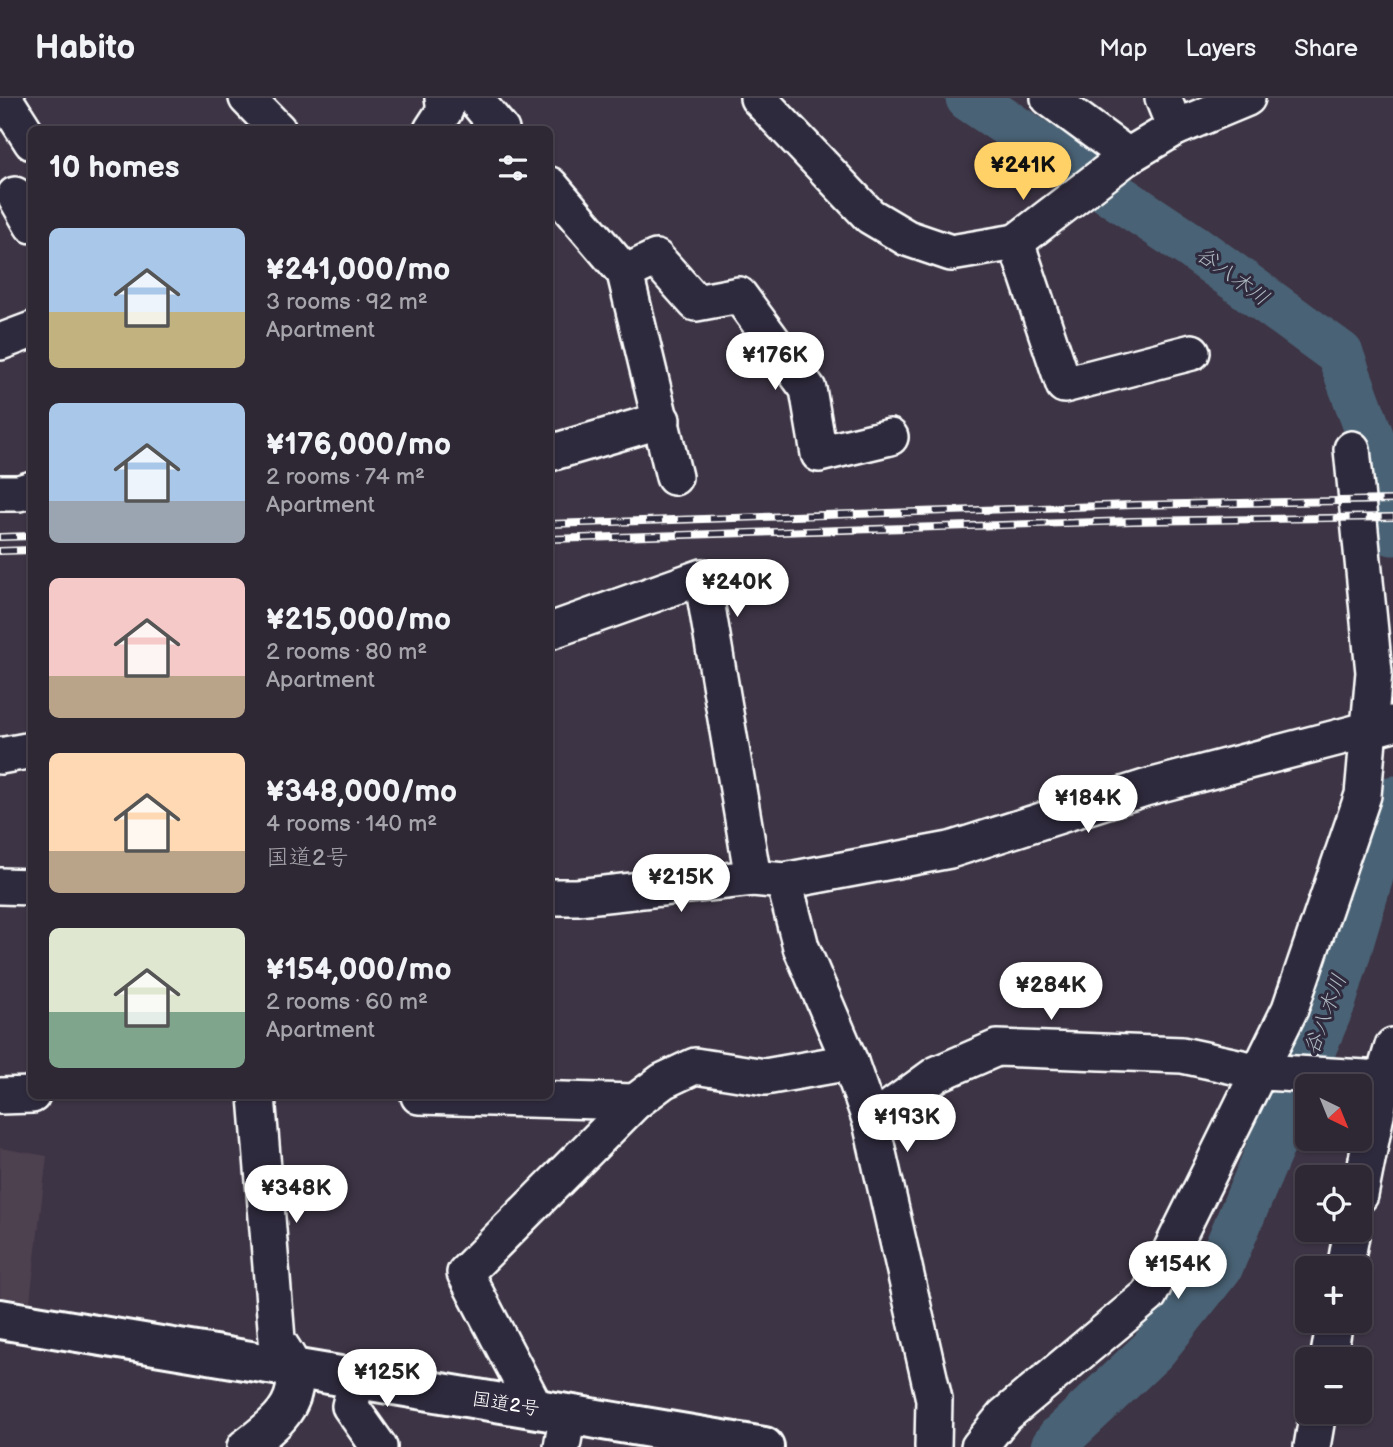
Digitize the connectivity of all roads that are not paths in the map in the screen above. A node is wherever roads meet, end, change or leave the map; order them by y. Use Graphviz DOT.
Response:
graph roads {
  1 [pos="4,98"];
  2 [pos="247,98"];
  3 [pos="758,98"];
  4 [pos="1049,98"];
  5 [pos="1247,98"];
  6 [pos="452,107"];
  7 [pos="1169,113"];
  8 [pos="274,126"];
  9 [pos="493,126"];
  10 [pos="28,136"];
  11 [pos="1128,156"];
  12 [pos="553,189"];
  13 [pos="15,195"];
  14 [pos="28,218"];
  15 [pos="1016,242"];
  16 [pos="625,273"];
  17 [pos="28,332"];
  18 [pos="0,342"];
  19 [pos="1192,352"];
  20 [pos="662,420"];
  21 [pos="890,438"];
  22 [pos="1352,449"];
  23 [pos="553,452"];
  24 [pos="674,477"];
  25 [pos="28,490"];
  26 [pos="0,493"];
  27 [pos="553,630"];
  28 [pos="1380,726"];
  29 [pos="28,751"];
  30 [pos="0,756"];
  31 [pos="768,879"];
  32 [pos="0,886"];
  33 [pos="28,887"];
  34 [pos="553,897"];
  35 [pos="1393,1046"];
  36 [pos="850,1062"];
  37 [pos="1261,1072"];
  38 [pos="1388,1082"];
  39 [pos="28,1095"];
  40 [pos="0,1097"];
  41 [pos="257,1099"];
  42 [pos="527,1099"];
  43 [pos="635,1102"];
  44 [pos="871,1122"];
  45 [pos="1367,1165"];
  46 [pos="0,1319"];
  47 [pos="293,1368"];
  48 [pos="357,1379"];
  49 [pos="555,1422"];
  50 [pos="1316,1424"];
  51 [pos="245,1447"];
  52 [pos="379,1447"];
  53 [pos="764,1447"];
  54 [pos="933,1447"];
  55 [pos="979,1447"];
  56 [pos="1312,1447"];
  1 -- 10 [label="street"];
  2 -- 8 [label="street"];
  3 -- 15 [label="street"];
  4 -- 11 [label="street"];
  5 -- 7 [label="street"];
  6 -- 9 [label="street"];
  7 -- 11 [label="street"];
  11 -- 15 [label="street"];
  12 -- 16 [label="street"];
  13 -- 14 [label="street"];
  15 -- 19 [label="street"];
  16 -- 20 [label="street"];
  16 -- 21 [label="street"];
  17 -- 18 [label="street"];
  20 -- 23 [label="street"];
  20 -- 24 [label="street"];
  22 -- 28 [label="street"];
  25 -- 26 [label="street"];
  27 -- 31 [label="street"];
  28 -- 31 [label="street"];
  28 -- 37 [label="street"];
  29 -- 30 [label="street"];
  31 -- 34 [label="street"];
  31 -- 36 [label="street"];
  32 -- 33 [label="street"];
  35 -- 38 [label="street"];
  36 -- 43 [label="street"];
  36 -- 44 [label="street"];
  37 -- 38 [label="street"];
  37 -- 44 [label="street"];
  37 -- 55 [label="street"];
  38 -- 45 [label="street"];
  39 -- 40 [label="street"];
  41 -- 47 [label="street"];
  42 -- 43 [label="street"];
  43 -- 49 [label="street"];
  44 -- 54 [label="street"];
  46 -- 47 [label="highway, 国道2号"];
  47 -- 48 [label="highway, 国道2号"];
  47 -- 51 [label="street"];
  48 -- 49 [label="highway, 国道2号"];
  48 -- 52 [label="street"];
  49 -- 53 [label="highway, 国道2号"];
  50 -- 56 [label="street"];
}
